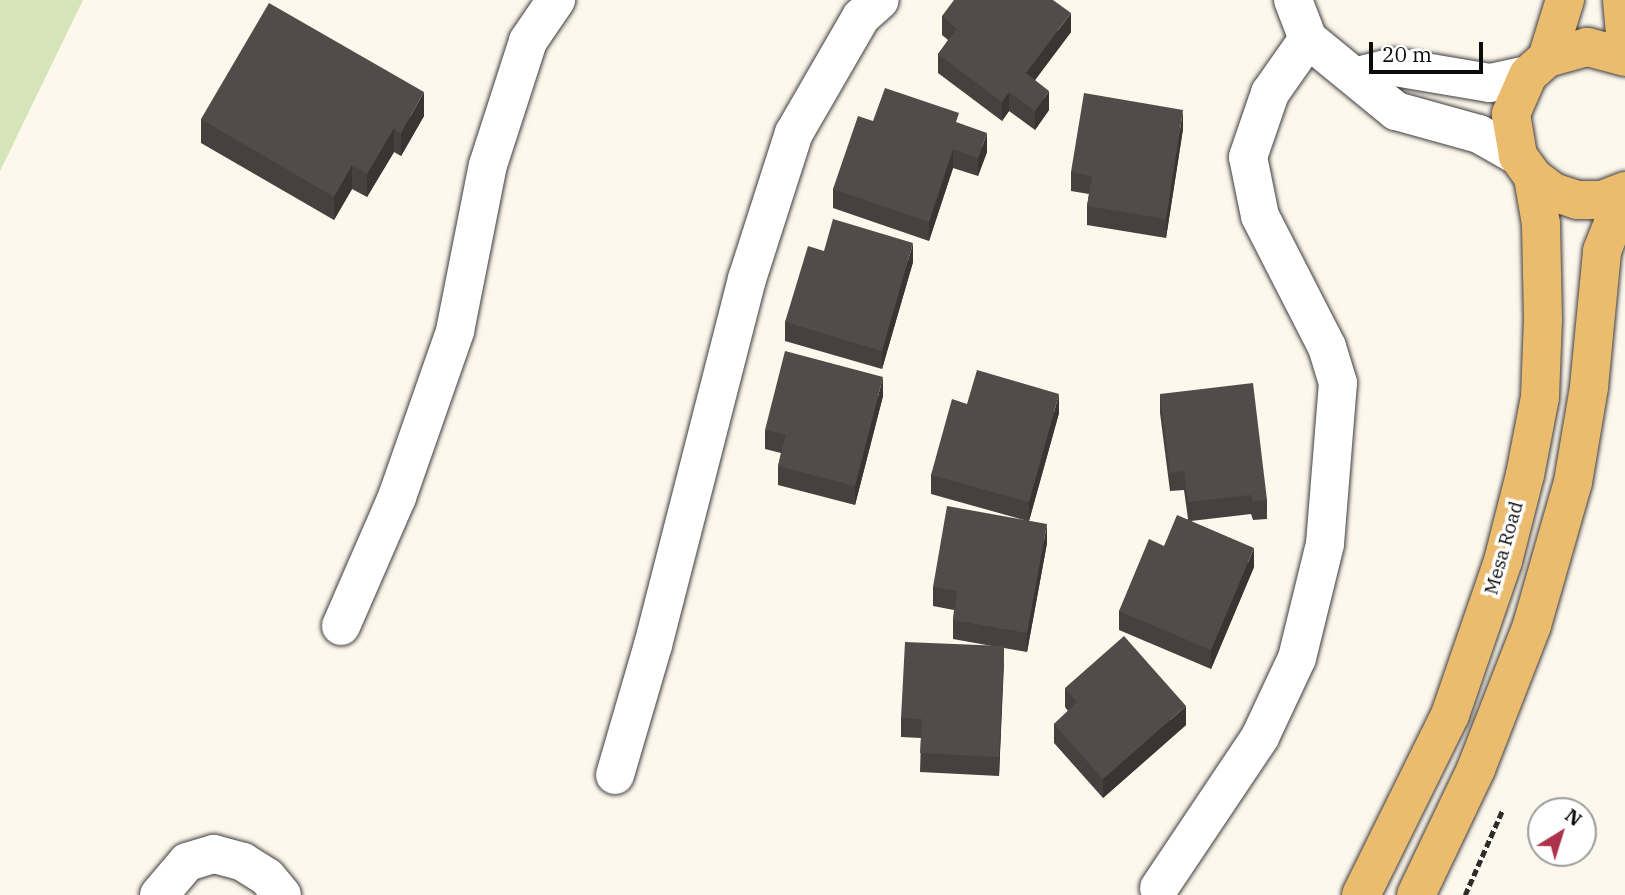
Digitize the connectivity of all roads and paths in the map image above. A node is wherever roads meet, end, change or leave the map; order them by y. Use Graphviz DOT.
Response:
graph roads {
  1 [pos="556,0"];
  2 [pos="1293,0"];
  3 [pos="1565,0"];
  4 [pos="1622,0"];
  5 [pos="859,6"];
  6 [pos="1625,34"];
  7 [pos="1308,39"];
  8 [pos="1625,57"];
  9 [pos="1538,67"];
  10 [pos="1358,76"];
  11 [pos="1525,167"];
  12 [pos="1625,192"];
  13 [pos="341,626"];
  14 [pos="615,775"];
  15 [pos="1159,888"];
  16 [pos="159,895"];
  17 [pos="282,895"];
  18 [pos="1361,895"];
  19 [pos="1416,895"];
  1 -- 13 [label="street"];
  2 -- 7 [label="street"];
  3 -- 9 [label="main road, Mesa Road"];
  4 -- 6 [label="main road"];
  5 -- 14 [label="street"];
  7 -- 10 [label="street"];
  7 -- 15 [label="street"];
  8 -- 9 [label="main road"];
  9 -- 10 [label="street"];
  9 -- 11 [label="main road, Mesa Road"];
  10 -- 11 [label="street"];
  11 -- 12 [label="main road"];
  11 -- 18 [label="main road, Mesa Road"];
  12 -- 19 [label="main road"];
  16 -- 17 [label="street"];
}
